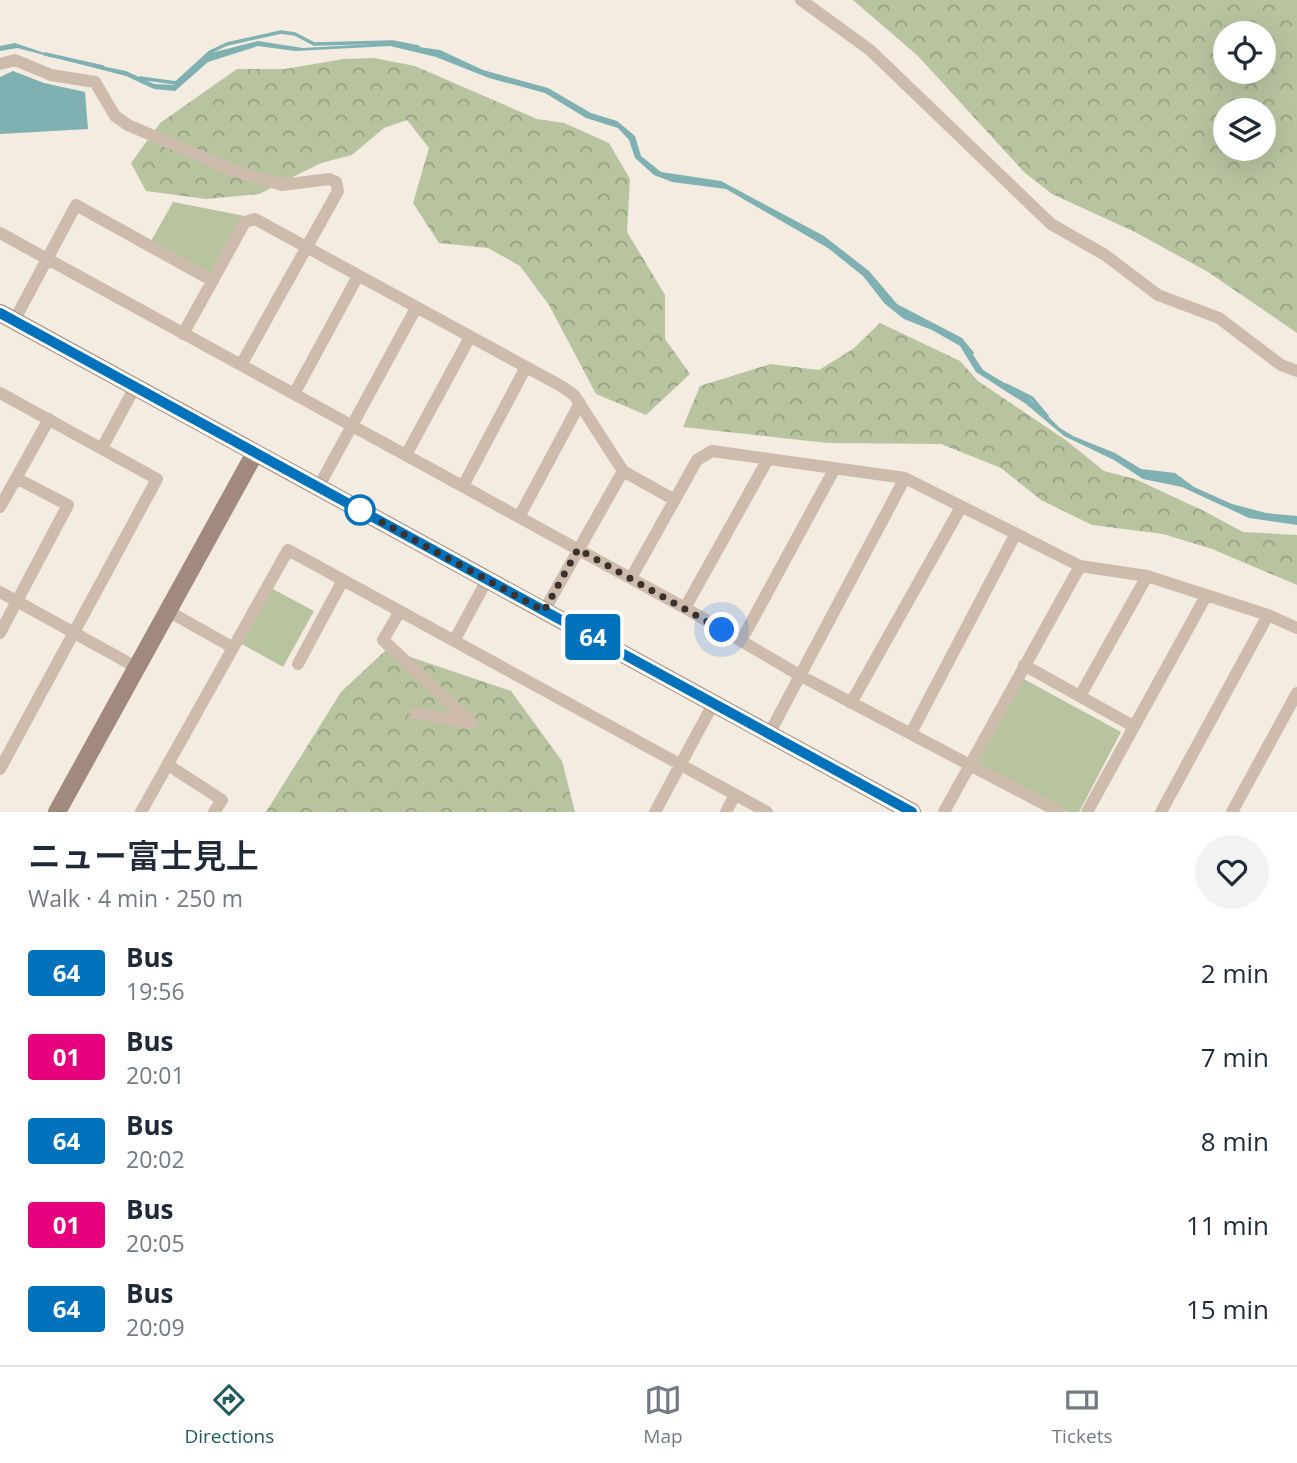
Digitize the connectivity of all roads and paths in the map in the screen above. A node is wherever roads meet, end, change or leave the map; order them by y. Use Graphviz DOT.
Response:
graph roads {
  1 [pos="801,0"];
  2 [pos="0,64"];
  3 [pos="0,233"];
  4 [pos="306,248"];
  5 [pos="46,258"];
  6 [pos="358,276"];
  7 [pos="213,281"];
  8 [pos="416,308"];
  9 [pos="7,317"];
  10 [pos="183,334"];
  11 [pos="470,337"];
  12 [pos="241,365"];
  13 [pos="526,367"];
  14 [pos="1297,371"];
  15 [pos="135,387"];
  16 [pos="0,393"];
  17 [pos="295,394"];
  18 [pos="580,403"];
  19 [pos="49,419"];
  20 [pos="352,425"];
  21 [pos="102,447"];
  22 [pos="255,453"];
  23 [pos="406,455"];
  24 [pos="768,459"];
  25 [pos="835,468"];
  26 [pos="623,471"];
  27 [pos="16,478"];
  28 [pos="905,478"];
  29 [pos="463,486"];
  30 [pos="318,488"];
  31 [pos="673,499"];
  32 [pos="0,507"];
  33 [pos="961,507"];
  34 [pos="519,517"];
  35 [pos="1015,535"];
  36 [pos="578,549"];
  37 [pos="1080,566"];
  38 [pos="1147,576"];
  39 [pos="631,578"];
  40 [pos="343,580"];
  41 [pos="487,580"];
  42 [pos="0,592"];
  43 [pos="1206,596"];
  44 [pos="16,601"];
  45 [pos="685,608"];
  46 [pos="168,611"];
  47 [pos="400,611"];
  48 [pos="544,611"];
  49 [pos="1268,615"];
  50 [pos="1297,628"];
  51 [pos="73,632"];
  52 [pos="0,633"];
  53 [pos="454,640"];
  54 [pos="741,641"];
  55 [pos="232,647"];
  56 [pos="298,664"];
  57 [pos="1024,665"];
  58 [pos="136,667"];
  59 [pos="800,676"];
  60 [pos="1297,693"];
  61 [pos="1080,696"];
  62 [pos="850,703"];
  63 [pos="713,704"];
  64 [pos="415,713"];
  65 [pos="1133,726"];
  66 [pos="911,733"];
  67 [pos="769,734"];
  68 [pos="971,764"];
  69 [pos="167,765"];
  70 [pos="680,765"];
  71 [pos="0,769"];
  72 [pos="736,795"];
  73 [pos="57,812"];
  74 [pos="142,812"];
  75 [pos="214,812"];
  76 [pos="655,812"];
  77 [pos="726,812"];
  78 [pos="767,812"];
  79 [pos="912,812"];
  80 [pos="944,812"];
  81 [pos="1059,812"];
  82 [pos="1087,812"];
  83 [pos="1161,812"];
  84 [pos="1232,812"];
  1 -- 14 [label="street"];
  2 -- 4 [label="street"];
  3 -- 5 [label="street"];
  4 -- 6 [label="street"];
  4 -- 7 [label="street"];
  4 -- 12 [label="street"];
  5 -- 7 [label="street"];
  5 -- 9 [label="street"];
  5 -- 10 [label="street"];
  6 -- 8 [label="street"];
  6 -- 17 [label="street"];
  7 -- 10 [label="street"];
  8 -- 11 [label="street"];
  8 -- 20 [label="street"];
  9 -- 15 [label="street"];
  10 -- 12 [label="street"];
  11 -- 13 [label="street"];
  11 -- 23 [label="street"];
  12 -- 17 [label="street"];
  13 -- 18 [label="street"];
  13 -- 29 [label="street"];
  15 -- 21 [label="street"];
  15 -- 22 [label="street"];
  16 -- 19 [label="street"];
  17 -- 20 [label="street"];
  18 -- 26 [label="street"];
  18 -- 34 [label="street"];
  19 -- 21 [label="street"];
  19 -- 27 [label="street"];
  20 -- 23 [label="street"];
  20 -- 30 [label="street"];
  21 -- 51 [label="street"];
  22 -- 30 [label="street"];
  22 -- 46 [label="street"];
  23 -- 29 [label="street"];
  24 -- 25 [label="street"];
  24 -- 31 [label="street"];
  24 -- 45 [label="street"];
  25 -- 28 [label="street"];
  25 -- 54 [label="street"];
  26 -- 31 [label="street"];
  26 -- 36 [label="street"];
  27 -- 32 [label="street"];
  27 -- 44 [label="street"];
  28 -- 33 [label="street"];
  28 -- 59 [label="street"];
  29 -- 34 [label="street"];
  30 -- 41 [label="street"];
  31 -- 39 [label="street"];
  33 -- 35 [label="street"];
  33 -- 62 [label="street"];
  34 -- 36 [label="street"];
  35 -- 37 [label="street"];
  35 -- 66 [label="street"];
  36 -- 39 [label="street"];
  36 -- 48 [label="street"];
  37 -- 38 [label="street"];
  37 -- 57 [label="street"];
  38 -- 43 [label="street"];
  38 -- 61 [label="street"];
  39 -- 45 [label="street"];
  40 -- 47 [label="street"];
  40 -- 55 [label="street"];
  40 -- 56 [label="street"];
  41 -- 48 [label="street"];
  41 -- 53 [label="street"];
  42 -- 44 [label="street"];
  43 -- 49 [label="street"];
  43 -- 65 [label="street"];
  44 -- 51 [label="street"];
  44 -- 52 [label="street"];
  45 -- 54 [label="street"];
  46 -- 55 [label="street"];
  46 -- 58 [label="street"];
  47 -- 53 [label="street"];
  47 -- 64 [label="street"];
  48 -- 63 [label="street"];
  49 -- 50 [label="street"];
  49 -- 83 [label="street"];
  51 -- 58 [label="street"];
  51 -- 71 [label="street"];
  53 -- 70 [label="street"];
  54 -- 59 [label="street"];
  55 -- 69 [label="street"];
  57 -- 61 [label="street"];
  57 -- 68 [label="street"];
  58 -- 73 [label="street"];
  59 -- 62 [label="street"];
  59 -- 67 [label="street"];
  60 -- 84 [label="street"];
  61 -- 65 [label="street"];
  62 -- 66 [label="street"];
  63 -- 67 [label="street"];
  63 -- 70 [label="street"];
  65 -- 82 [label="street"];
  66 -- 68 [label="street"];
  67 -- 79 [label="street"];
  68 -- 80 [label="street"];
  68 -- 81 [label="street"];
  69 -- 74 [label="street"];
  69 -- 75 [label="street"];
  70 -- 72 [label="street"];
  70 -- 76 [label="street"];
  72 -- 77 [label="street"];
  72 -- 78 [label="street"];
}
